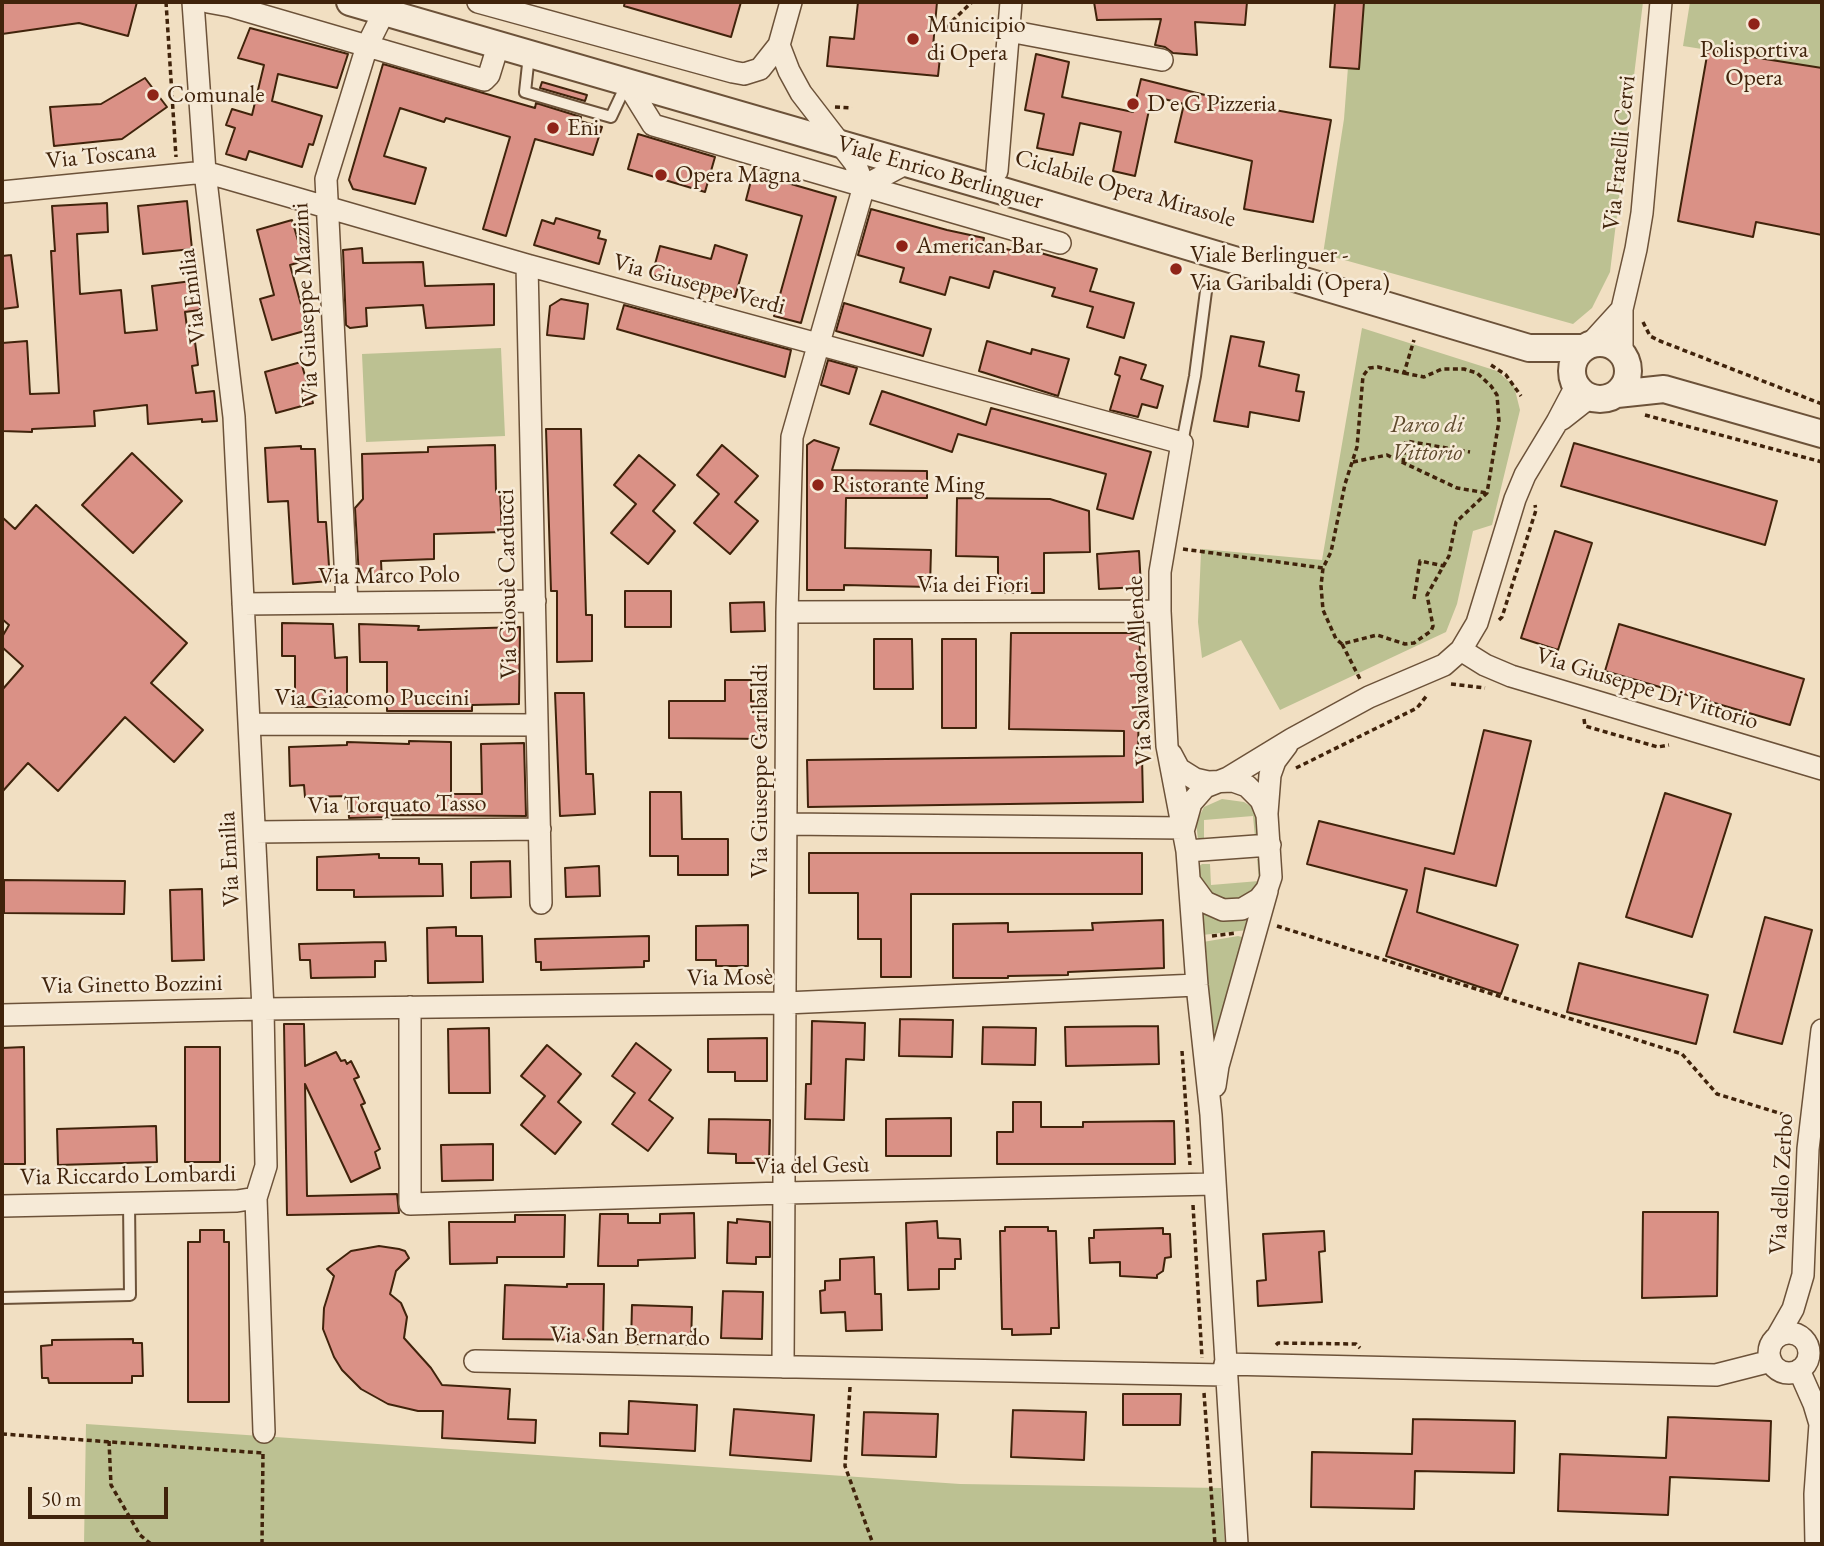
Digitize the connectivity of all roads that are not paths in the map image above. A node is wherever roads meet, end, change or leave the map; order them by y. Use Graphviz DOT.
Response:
graph roads {
  1 [pos="192,2"];
  2 [pos="208,2"];
  3 [pos="350,2"];
  4 [pos="478,2"];
  5 [pos="791,2"];
  6 [pos="1011,2"];
  7 [pos="1661,2"];
  8 [pos="387,6"];
  9 [pos="1009,31"];
  10 [pos="779,45"];
  11 [pos="367,46"];
  12 [pos="498,46"];
  13 [pos="529,55"];
  14 [pos="1161,60"];
  15 [pos="627,83"];
  16 [pos="839,144"];
  17 [pos="907,163"];
  18 [pos="998,171"];
  19 [pos="205,172"];
  20 [pos="864,187"];
  21 [pos="2,192"];
  22 [pos="327,207"];
  23 [pos="1060,243"];
  24 [pos="527,265"];
  25 [pos="1206,291"];
  26 [pos="1622,309"];
  27 [pos="818,345"];
  28 [pos="1587,346"];
  29 [pos="1529,348"];
  30 [pos="1624,356"];
  31 [pos="1579,387"];
  32 [pos="1664,389"];
  33 [pos="1617,394"];
  34 [pos="1822,434"];
  35 [pos="1182,443"];
  36 [pos="535,601"];
  37 [pos="347,603"];
  38 [pos="243,604"];
  39 [pos="787,611"];
  40 [pos="1160,611"];
  41 [pos="1461,650"];
  42 [pos="249,724"];
  43 [pos="537,725"];
  44 [pos="1292,738"];
  45 [pos="1167,746"];
  46 [pos="1822,769"];
  47 [pos="1220,782"];
  48 [pos="1267,815"];
  49 [pos="786,824"];
  50 [pos="1184,828"];
  51 [pos="540,829"];
  52 [pos="255,832"];
  53 [pos="1270,845"];
  54 [pos="1187,851"];
  55 [pos="1191,883"];
  56 [pos="1267,888"];
  57 [pos="541,903"];
  58 [pos="1196,985"];
  59 [pos="785,1003"];
  60 [pos="410,1007"];
  61 [pos="263,1009"];
  62 [pos="2,1015"];
  63 [pos="1822,1030"];
  64 [pos="1211,1115"];
  65 [pos="1214,1184"];
  66 [pos="784,1193"];
  67 [pos="256,1198"];
  68 [pos="129,1202"];
  69 [pos="2,1206"];
  70 [pos="2,1298"];
  71 [pos="1777,1337"];
  72 [pos="475,1361"];
  73 [pos="1771,1361"];
  74 [pos="783,1367"];
  75 [pos="1225,1369"];
  76 [pos="1799,1370"];
  77 [pos="1818,1403"];
  78 [pos="263,1443"];
  79 [pos="1237,1544"];
  80 [pos="1816,1544"];
  1 -- 19 [label="street, Via Emilia"];
  2 -- 11 [label="street"];
  3 -- 8 [label="street, Viale Enrico Berlinguer"];
  4 -- 10 [label="street"];
  5 -- 10 [label="street"];
  6 -- 9 [label="street"];
  7 -- 26 [label="street, Via Fratelli Cervi"];
  8 -- 11 [label="street, Via Giuseppe Mazzini"];
  8 -- 12 [label="street, Viale Enrico Berlinguer"];
  9 -- 14 [label="street"];
  9 -- 18 [label="street"];
  10 -- 16 [label="street"];
  11 -- 12 [label="street"];
  11 -- 22 [label="street, Via Giuseppe Mazzini"];
  12 -- 13 [label="street, Viale Enrico Berlinguer"];
  13 -- 15 [label="street, Viale Enrico Berlinguer"];
  13 -- 15 [label="lane"];
  15 -- 16 [label="street, Viale Enrico Berlinguer"];
  15 -- 20 [label="street"];
  16 -- 17 [label="street, Viale Enrico Berlinguer"];
  16 -- 20 [label="street"];
  17 -- 20 [label="street"];
  17 -- 29 [label="street, Viale Enrico Berlinguer"];
  19 -- 21 [label="street, Via Toscana"];
  19 -- 22 [label="street, Via Giuseppe Verdi"];
  19 -- 38 [label="street, Via Emilia"];
  20 -- 23 [label="street"];
  20 -- 27 [label="street, Via Giuseppe Garibaldi"];
  22 -- 24 [label="street, Via Giuseppe Verdi"];
  22 -- 37 [label="street, Via Giuseppe Mazzini"];
  24 -- 27 [label="street, Via Giuseppe Verdi"];
  24 -- 36 [label="street, Via Giosuè Carducci"];
  25 -- 35 [label="lane, Via Salvador Allende"];
  26 -- 28 [label="street, Via Fratelli Cervi"];
  26 -- 30 [label="street, Via Fratelli Cervi"];
  27 -- 35 [label="street, Via Giuseppe Verdi"];
  27 -- 39 [label="street, Via Giuseppe Garibaldi"];
  28 -- 29 [label="street, Viale Enrico Berlinguer"];
  28 -- 30 [label="street"];
  28 -- 31 [label="street"];
  29 -- 31 [label="street, Viale Enrico Berlinguer"];
  30 -- 32 [label="street"];
  30 -- 33 [label="street"];
  31 -- 33 [label="street"];
  31 -- 41 [label="street"];
  32 -- 33 [label="street"];
  32 -- 34 [label="street"];
  35 -- 40 [label="street, Via Salvador Allende"];
  36 -- 37 [label="street, Via Marco Polo"];
  36 -- 43 [label="street, Via Giosuè Carducci"];
  37 -- 38 [label="street, Via Marco Polo"];
  38 -- 42 [label="street, Via Emilia"];
  39 -- 40 [label="street, Via dei Fiori"];
  39 -- 49 [label="street, Via Giuseppe Garibaldi"];
  40 -- 45 [label="street, Via Salvador Allende"];
  41 -- 44 [label="street"];
  41 -- 46 [label="street, Via Giuseppe Di Vittorio"];
  42 -- 43 [label="street, Via Giacomo Puccini"];
  42 -- 52 [label="street, Via Emilia"];
  43 -- 51 [label="street, Via Giosuè Carducci"];
  44 -- 47 [label="street"];
  44 -- 48 [label="street"];
  45 -- 47 [label="street"];
  45 -- 50 [label="street, Via Salvador Allende"];
  47 -- 48 [label="street"];
  47 -- 50 [label="street"];
  48 -- 53 [label="street"];
  49 -- 50 [label="street"];
  49 -- 59 [label="street, Via Giuseppe Garibaldi"];
  50 -- 54 [label="street, Via Salvador Allende"];
  51 -- 52 [label="street, Via Torquato Tasso"];
  51 -- 57 [label="street, Via Giosuè Carducci"];
  52 -- 61 [label="street, Via Emilia"];
  53 -- 54 [label="street"];
  53 -- 56 [label="street"];
  54 -- 55 [label="street, Via Salvador Allende"];
  55 -- 56 [label="street"];
  55 -- 58 [label="street, Via Salvador Allende"];
  56 -- 64 [label="street"];
  58 -- 59 [label="street, Via Mosè"];
  58 -- 64 [label="street, Via Salvador Allende"];
  59 -- 60 [label="street, Via Mosè"];
  59 -- 66 [label="street, Via Giuseppe Garibaldi"];
  60 -- 61 [label="street, Via Mosè"];
  60 -- 66 [label="street, Via del Gesù"];
  61 -- 62 [label="street, Via Ginetto Bozzini"];
  61 -- 67 [label="street, Via Emilia"];
  63 -- 71 [label="street, Via dello Zerbo"];
  64 -- 65 [label="street"];
  65 -- 66 [label="street, Via del Gesù"];
  65 -- 75 [label="street"];
  66 -- 74 [label="street, Via Giuseppe Garibaldi"];
  67 -- 68 [label="street, Via Riccardo Lombardi"];
  67 -- 78 [label="street, Via Emilia"];
  68 -- 69 [label="street, Via Riccardo Lombardi"];
  68 -- 70 [label="lane"];
  71 -- 73 [label="street"];
  71 -- 76 [label="street"];
  72 -- 74 [label="street, Via San Bernardo"];
  73 -- 75 [label="street, Via San Bernardo"];
  73 -- 76 [label="street"];
  74 -- 75 [label="street, Via San Bernardo"];
  75 -- 79 [label="street"];
  76 -- 77 [label="street"];
  77 -- 80 [label="street"];
}
